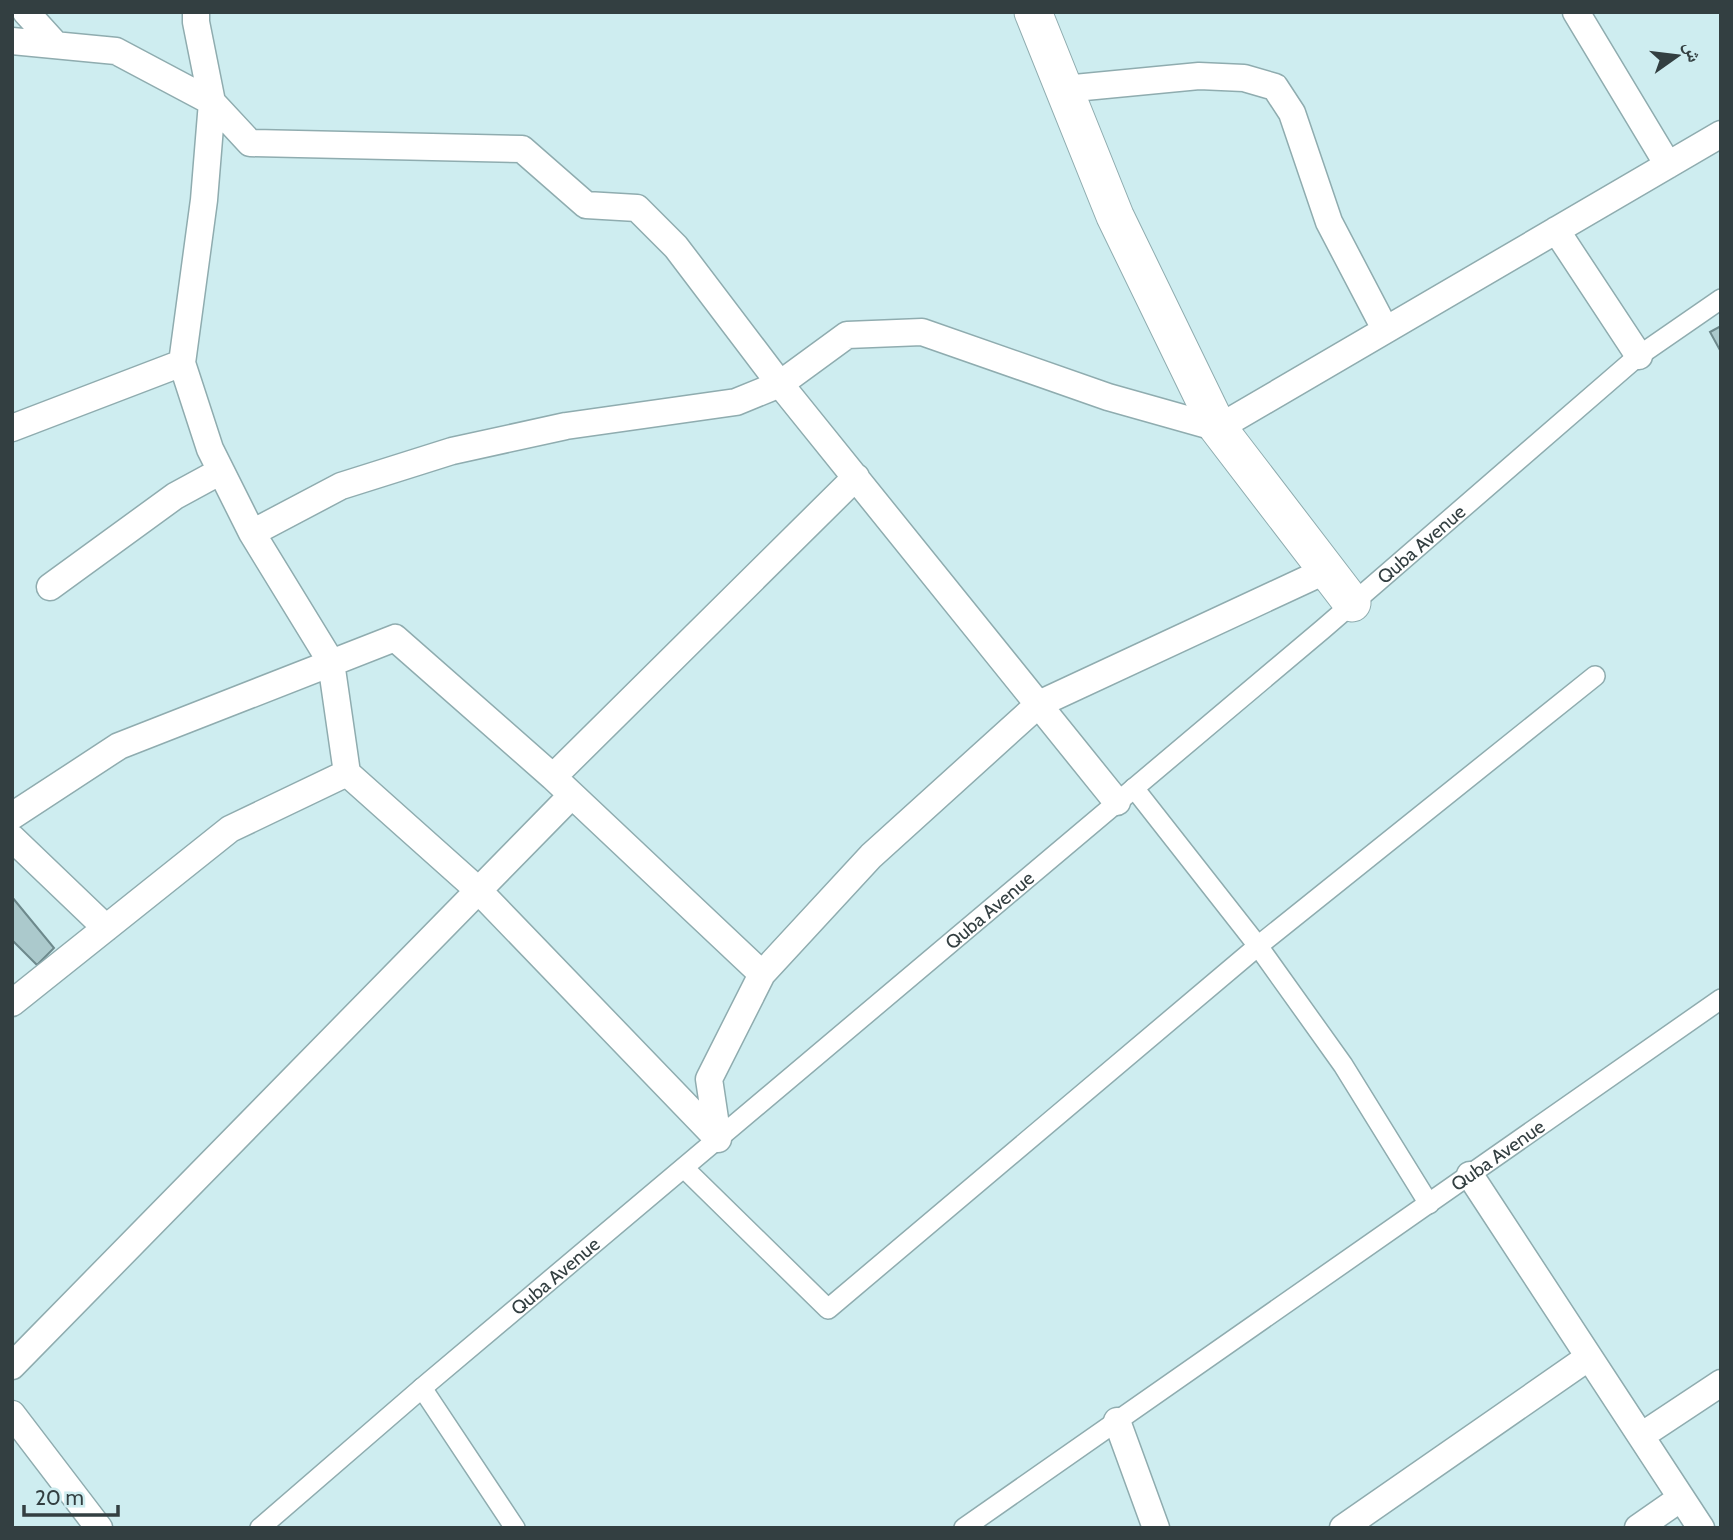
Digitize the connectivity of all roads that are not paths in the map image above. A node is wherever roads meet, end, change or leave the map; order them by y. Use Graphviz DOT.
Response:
graph roads {
  1 [pos="26,12"];
  2 [pos="196,12"];
  3 [pos="1033,12"];
  4 [pos="1576,12"];
  5 [pos="12,41"];
  6 [pos="56,45"];
  7 [pos="1064,89"];
  8 [pos="212,102"];
  9 [pos="1721,134"];
  10 [pos="1668,165"];
  11 [pos="1556,230"];
  12 [pos="1721,299"];
  13 [pos="1385,329"];
  14 [pos="1639,356"];
  15 [pos="182,363"];
  16 [pos="780,384"];
  17 [pos="12,428"];
  18 [pos="1217,428"];
  19 [pos="220,471"];
  20 [pos="856,477"];
  21 [pos="252,533"];
  22 [pos="1326,570"];
  23 [pos="50,587"];
  24 [pos="1352,603"];
  25 [pos="331,662"];
  26 [pos="1595,676"];
  27 [pos="1039,704"];
  28 [pos="347,773"];
  29 [pos="563,786"];
  30 [pos="1125,795"];
  31 [pos="12,816"];
  32 [pos="12,838"];
  33 [pos="478,890"];
  34 [pos="106,928"];
  35 [pos="1258,946"];
  36 [pos="762,974"];
  37 [pos="1721,999"];
  38 [pos="12,1003"];
  39 [pos="718,1139"];
  40 [pos="684,1168"];
  41 [pos="1471,1175"];
  42 [pos="1429,1205"];
  43 [pos="1588,1357"];
  44 [pos="12,1366"];
  45 [pos="1721,1383"];
  46 [pos="422,1388"];
  47 [pos="12,1414"];
  48 [pos="1117,1421"];
  49 [pos="1641,1436"];
  50 [pos="1681,1498"];
  51 [pos="99,1528"];
  52 [pos="260,1528"];
  53 [pos="515,1528"];
  54 [pos="964,1528"];
  55 [pos="1156,1528"];
  56 [pos="1343,1528"];
  57 [pos="1639,1528"];
  58 [pos="1701,1528"];
  1 -- 6 [label="street"];
  2 -- 8 [label="street"];
  3 -- 7 [label="main road"];
  4 -- 10 [label="street"];
  5 -- 6 [label="street"];
  6 -- 8 [label="street"];
  7 -- 13 [label="street"];
  7 -- 18 [label="main road"];
  8 -- 15 [label="street"];
  8 -- 16 [label="street"];
  9 -- 10 [label="street"];
  10 -- 11 [label="street"];
  11 -- 13 [label="street"];
  11 -- 14 [label="street"];
  12 -- 14 [label="street, Quba Avenue"];
  13 -- 18 [label="street"];
  14 -- 24 [label="street, Quba Avenue"];
  15 -- 17 [label="street"];
  15 -- 19 [label="street"];
  16 -- 18 [label="street"];
  16 -- 20 [label="street"];
  16 -- 21 [label="street"];
  18 -- 22 [label="main road"];
  19 -- 21 [label="street"];
  19 -- 23 [label="street"];
  20 -- 27 [label="street"];
  20 -- 29 [label="street"];
  21 -- 25 [label="street"];
  22 -- 24 [label="main road"];
  22 -- 27 [label="street"];
  24 -- 30 [label="street, Quba Avenue"];
  25 -- 28 [label="street"];
  25 -- 29 [label="street"];
  25 -- 31 [label="street"];
  26 -- 35 [label="street"];
  27 -- 30 [label="street"];
  27 -- 36 [label="street"];
  28 -- 33 [label="street"];
  28 -- 34 [label="street"];
  29 -- 33 [label="street"];
  29 -- 36 [label="street"];
  30 -- 35 [label="street"];
  30 -- 39 [label="street, Quba Avenue"];
  32 -- 34 [label="street"];
  33 -- 39 [label="street"];
  33 -- 44 [label="street"];
  34 -- 38 [label="street"];
  35 -- 40 [label="street"];
  35 -- 42 [label="street"];
  36 -- 39 [label="street"];
  37 -- 41 [label="street, Quba Avenue"];
  39 -- 40 [label="street, Quba Avenue"];
  40 -- 46 [label="street, Quba Avenue"];
  41 -- 42 [label="street, Quba Avenue"];
  41 -- 43 [label="street"];
  42 -- 48 [label="street, Quba Avenue"];
  43 -- 49 [label="street"];
  43 -- 56 [label="street"];
  45 -- 49 [label="street"];
  46 -- 52 [label="street, Quba Avenue"];
  46 -- 53 [label="street"];
  47 -- 51 [label="street"];
  48 -- 54 [label="street, Quba Avenue"];
  48 -- 55 [label="street"];
  49 -- 50 [label="street"];
  50 -- 57 [label="street"];
  50 -- 58 [label="street"];
}
